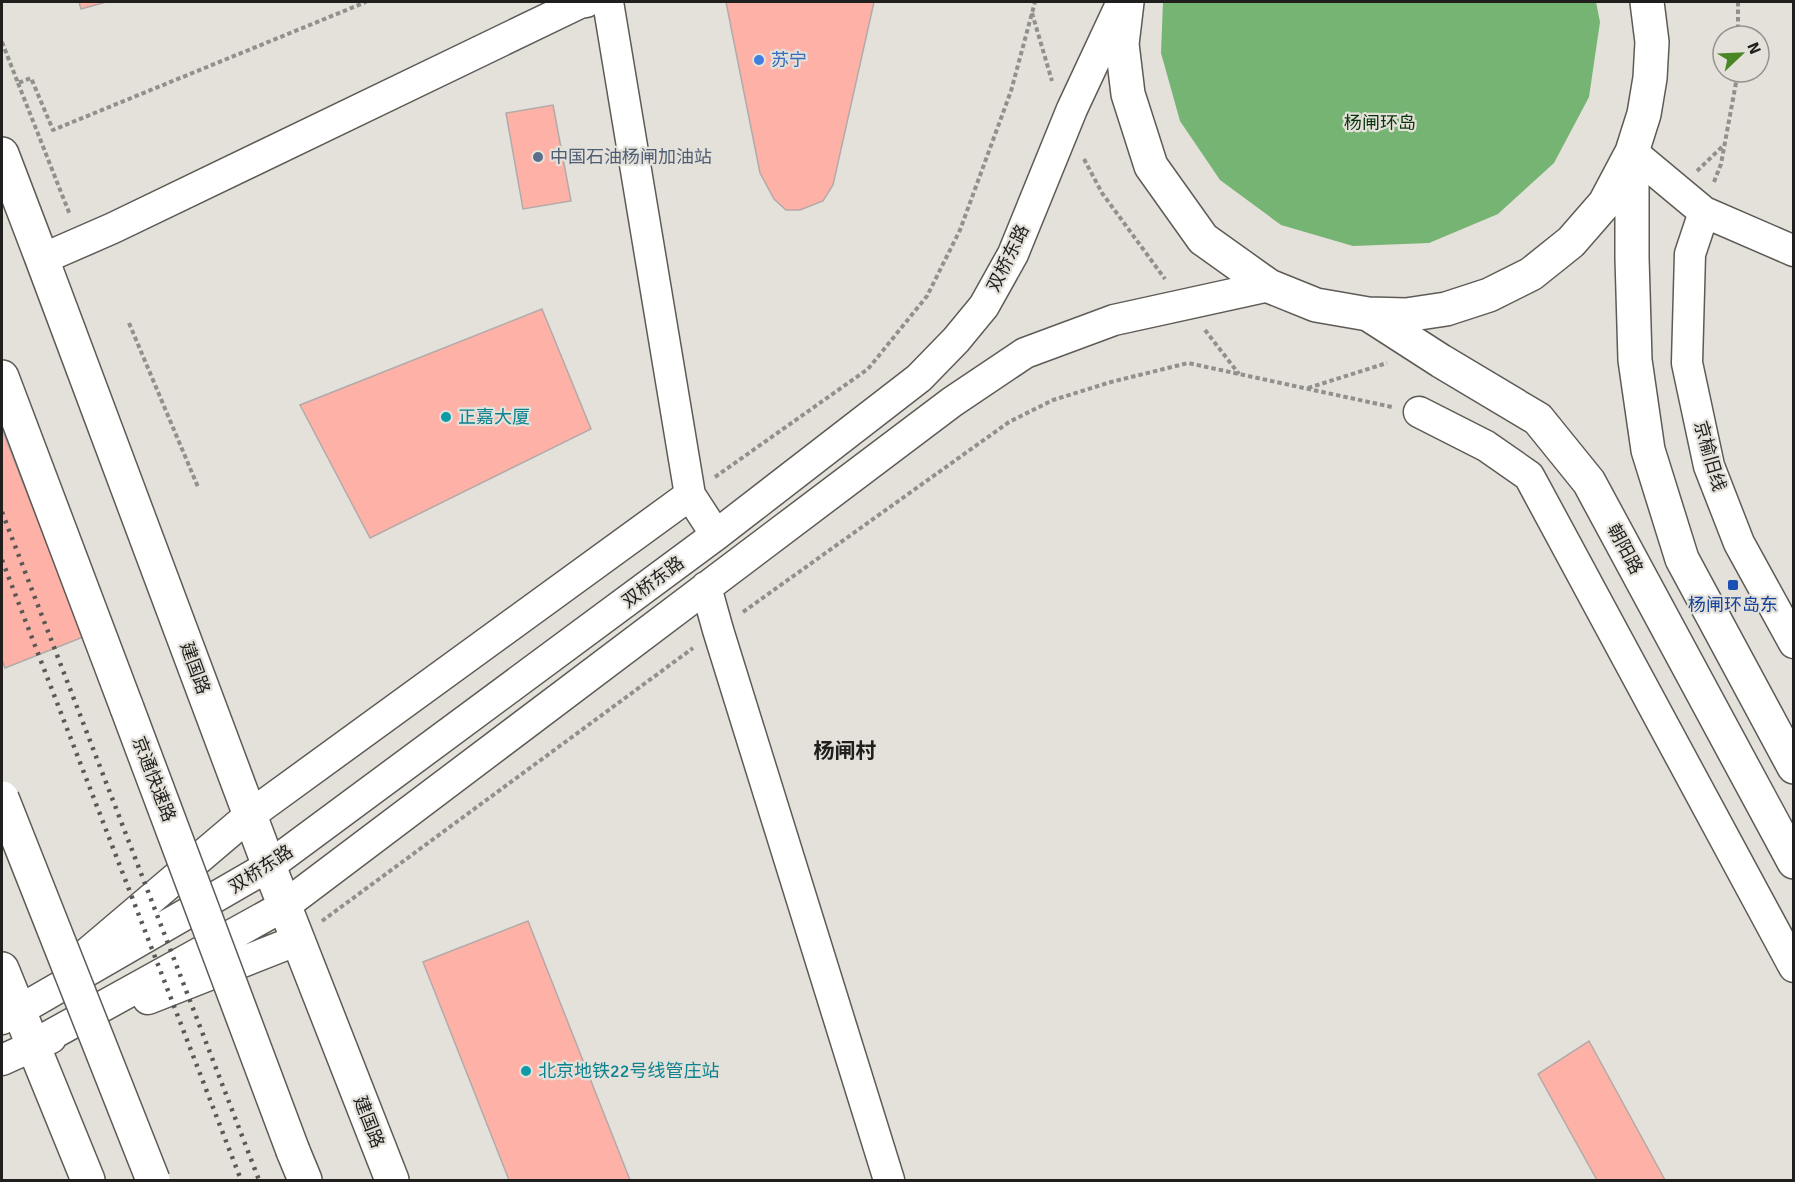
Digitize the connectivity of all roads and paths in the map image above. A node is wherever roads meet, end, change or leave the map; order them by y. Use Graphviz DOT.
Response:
graph roads {
  1 [pos="366,2"];
  2 [pos="586,2"];
  3 [pos="608,2"];
  4 [pos="1035,2"];
  5 [pos="1122,2"];
  6 [pos="1127,2"];
  7 [pos="1647,2"];
  8 [pos="1738,2"];
  9 [pos="1032,12"];
  10 [pos="1738,24"];
  11 [pos="2,42"];
  12 [pos="18,83"];
  13 [pos="1736,84"];
  14 [pos="1066,125"];
  15 [pos="1632,152"];
  16 [pos="2,154"];
  17 [pos="1704,212"];
  18 [pos="71,216"];
  19 [pos="1794,251"];
  20 [pos="42,259"];
  21 [pos="1269,286"];
  22 [pos="1185,304"];
  23 [pos="1368,314"];
  24 [pos="129,323"];
  25 [pos="1188,363"];
  26 [pos="1239,374"];
  27 [pos="2,377"];
  28 [pos="1419,412"];
  29 [pos="198,487"];
  30 [pos="690,495"];
  31 [pos="716,535"];
  32 [pos="706,587"];
  33 [pos="1794,643"];
  34 [pos="1794,767"];
  35 [pos="2,798"];
  36 [pos="250,815"];
  37 [pos="1794,862"];
  38 [pos="268,866"];
  39 [pos="284,906"];
  40 [pos="297,940"];
  41 [pos="1794,967"];
  42 [pos="2,969"];
  43 [pos="10,1015"];
  44 [pos="31,1046"];
  45 [pos="2,1060"];
  46 [pos="88,1180"];
  47 [pos="153,1180"];
  48 [pos="305,1180"];
  49 [pos="392,1180"];
  50 [pos="889,1180"];
  1 -- 12 [label="path"];
  2 -- 20 [label="street"];
  3 -- 30 [label="street"];
  4 -- 9 [label="path"];
  5 -- 14 [label="street, 双桥东路"];
  6 -- 21 [label="main road"];
  7 -- 15 [label="main road"];
  8 -- 10 [label="path"];
  9 -- 14 [label="path"];
  9 -- 30 [label="path"];
  11 -- 12 [label="path"];
  12 -- 18 [label="path"];
  13 -- 17 [label="path"];
  14 -- 22 [label="path"];
  14 -- 31 [label="street, 双桥东路"];
  15 -- 17 [label="street"];
  15 -- 23 [label="main road"];
  15 -- 34 [label="main road"];
  16 -- 20 [label="main road, 建国路"];
  17 -- 19 [label="street"];
  17 -- 33 [label="street, 京榆旧线"];
  20 -- 36 [label="main road, 建国路"];
  21 -- 22 [label="street, 双桥东路"];
  21 -- 23 [label="main road"];
  22 -- 26 [label="path"];
  22 -- 32 [label="street, 双桥东路"];
  23 -- 37 [label="main road, 朝阳路"];
  24 -- 29 [label="path"];
  25 -- 26 [label="path"];
  26 -- 28 [label="path"];
  27 -- 48 [label="main road, 京通快速路, bridge"];
  28 -- 41 [label="street"];
  30 -- 31 [label="street"];
  30 -- 36 [label="street"];
  31 -- 38 [label="street, 双桥东路"];
  32 -- 39 [label="street, 双桥东路"];
  32 -- 50 [label="street"];
  35 -- 47 [label="main road, bridge"];
  36 -- 38 [label="main road, 建国路"];
  36 -- 43 [label="street"];
  38 -- 39 [label="main road, 建国路"];
  38 -- 43 [label="street, 双桥东路"];
  39 -- 40 [label="main road, 建国路"];
  39 -- 44 [label="street, 双桥东路"];
  40 -- 44 [label="street, 双桥东路"];
  40 -- 49 [label="main road, 建国路"];
  42 -- 43 [label="main road"];
  43 -- 44 [label="main road"];
  44 -- 45 [label="street, 双桥东路"];
  44 -- 46 [label="main road"];
}
